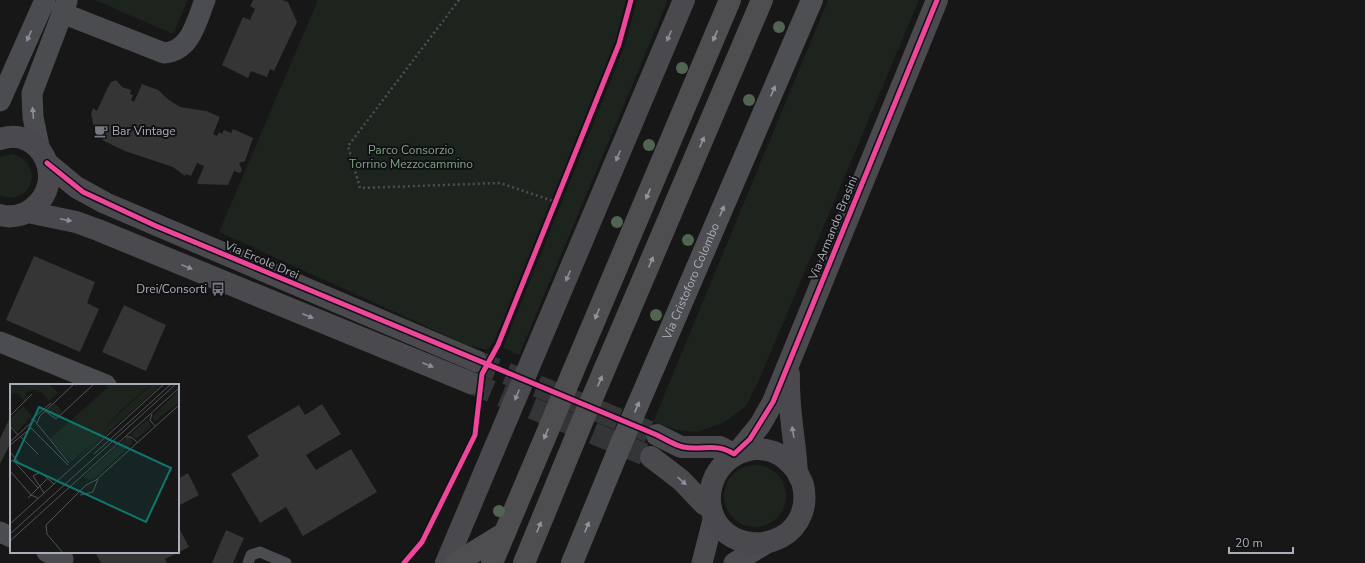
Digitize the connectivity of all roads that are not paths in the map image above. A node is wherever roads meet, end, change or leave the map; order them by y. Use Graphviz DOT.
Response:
graph roads {
  1 [pos="45,0"];
  2 [pos="205,0"];
  3 [pos="684,0"];
  4 [pos="730,0"];
  5 [pos="762,0"];
  6 [pos="812,0"];
  7 [pos="937,0"];
  8 [pos="65,6"];
  9 [pos="0,101"];
  10 [pos="0,139"];
  11 [pos="44,157"];
  12 [pos="10,218"];
  13 [pos="0,342"];
  14 [pos="476,361"];
  15 [pos="789,361"];
  16 [pos="471,383"];
  17 [pos="104,384"];
  18 [pos="657,435"];
  19 [pos="736,454"];
  20 [pos="651,457"];
  21 [pos="797,471"];
  22 [pos="712,512"];
  23 [pos="0,532"];
  24 [pos="505,533"];
  25 [pos="10,536"];
  26 [pos="767,543"];
  27 [pos="248,563"];
  28 [pos="286,563"];
  29 [pos="446,563"];
  30 [pos="456,563"];
  31 [pos="492,563"];
  32 [pos="524,563"];
  33 [pos="572,563"];
  34 [pos="702,563"];
  35 [pos="734,563"];
  1 -- 9 [label="street, one-way"];
  2 -- 8 [label="street"];
  3 -- 29 [label="street, one-way"];
  4 -- 24 [label="highway, one-way"];
  32 -- 5 [label="highway, one-way"];
  33 -- 6 [label="main road, Via Cristoforo Colombo, one-way"];
  7 -- 15 [label="street, Via Armando Brasini"];
  11 -- 8 [label="street, one-way"];
  10 -- 11 [label="street, Via Ercole Drei"];
  11 -- 12 [label="street"];
  11 -- 14 [label="street, Via Ercole Drei"];
  12 -- 16 [label="street, one-way"];
  13 -- 17 [label="street"];
  15 -- 19 [label="street, Via Armando Brasini"];
  21 -- 15 [label="street, Via Armando Brasini, one-way"];
  18 -- 19 [label="street"];
  19 -- 21 [label="street, Via Armando Brasini"];
  19 -- 22 [label="street, Via Armando Brasini"];
  20 -- 22 [label="street, one-way"];
  21 -- 26 [label="street, Via Armando Brasini"];
  22 -- 26 [label="street, Via Armando Brasini"];
  22 -- 34 [label="street, Via Armando Brasini"];
  23 -- 25 [label="street"];
  24 -- 30 [label="highway"];
  24 -- 31 [label="highway"];
  26 -- 35 [label="street, Via Armando Brasini"];
  27 -- 28 [label="lane"];
}
